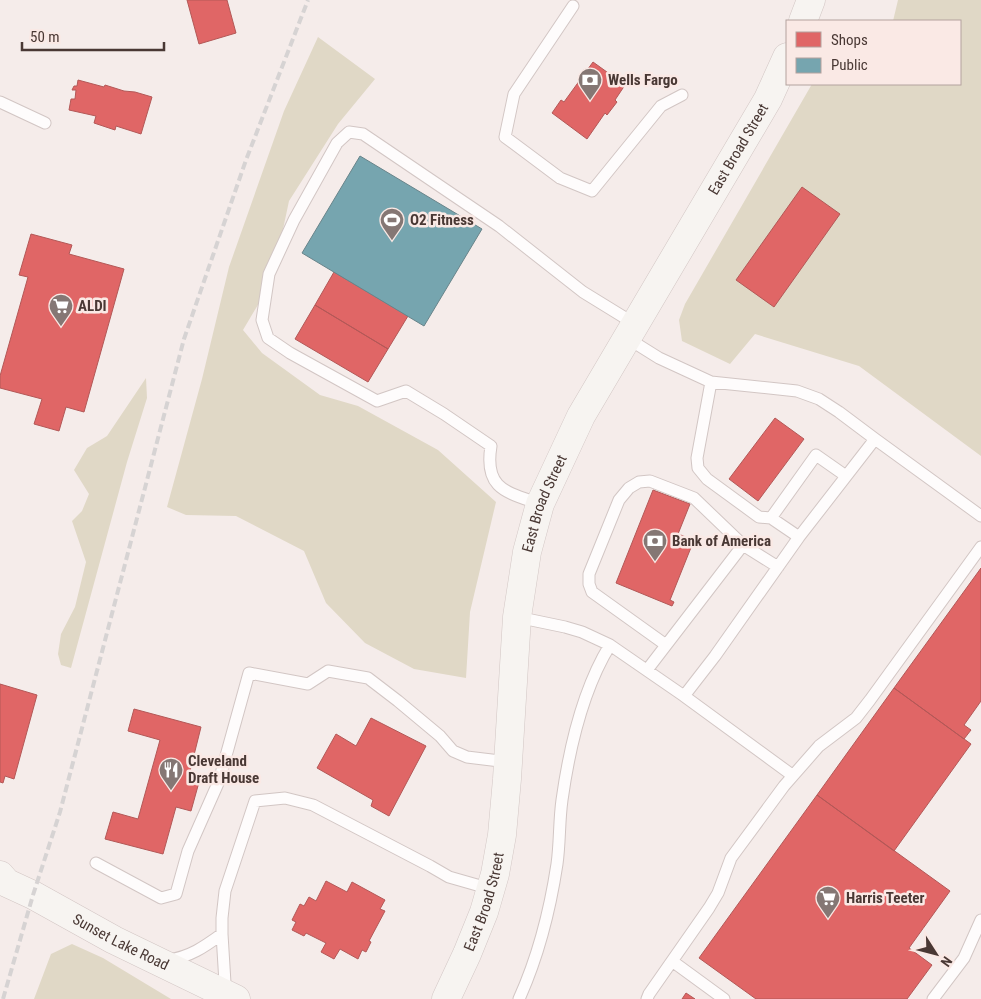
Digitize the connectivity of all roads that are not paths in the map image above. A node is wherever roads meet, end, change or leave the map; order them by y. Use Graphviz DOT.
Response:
graph roads {
  1 [pos="810,0"];
  2 [pos="573,6"];
  3 [pos="803,20"];
  4 [pos="786,59"];
  5 [pos="682,95"];
  6 [pos="0,102"];
  7 [pos="45,122"];
  8 [pos="631,331"];
  9 [pos="711,382"];
  10 [pos="875,439"];
  11 [pos="846,476"];
  12 [pos="540,504"];
  13 [pos="981,516"];
  14 [pos="771,518"];
  15 [pos="799,537"];
  16 [pos="743,545"];
  17 [pos="981,547"];
  18 [pos="778,567"];
  19 [pos="517,617"];
  20 [pos="610,645"];
  21 [pos="666,645"];
  22 [pos="647,670"];
  23 [pos="684,696"];
  24 [pos="508,762"];
  25 [pos="792,775"];
  26 [pos="96,863"];
  27 [pos="2,884"];
  28 [pos="491,889"];
  29 [pos="981,920"];
  30 [pos="222,934"];
  31 [pos="156,961"];
  32 [pos="672,961"];
  33 [pos="237,999"];
  34 [pos="446,999"];
  35 [pos="519,999"];
  36 [pos="647,999"];
  37 [pos="724,999"];
  38 [pos="933,999"];
  1 -- 3 [label="main road"];
  2 -- 5 [label="lane"];
  4 -- 8 [label="main road, East Broad Street"];
  6 -- 7 [label="lane"];
  8 -- 9 [label="lane"];
  8 -- 12 [label="main road, East Broad Street"];
  8 -- 12 [label="lane"];
  9 -- 10 [label="lane"];
  9 -- 14 [label="lane"];
  10 -- 11 [label="lane"];
  10 -- 13 [label="lane"];
  11 -- 14 [label="lane"];
  11 -- 15 [label="lane"];
  12 -- 19 [label="main road, East Broad Street"];
  14 -- 15 [label="lane"];
  15 -- 18 [label="lane"];
  16 -- 18 [label="lane"];
  16 -- 21 [label="lane"];
  16 -- 21 [label="lane"];
  17 -- 25 [label="lane"];
  18 -- 23 [label="lane"];
  19 -- 20 [label="lane"];
  19 -- 24 [label="main road, East Broad Street"];
  20 -- 22 [label="lane"];
  20 -- 35 [label="lane"];
  21 -- 22 [label="lane"];
  22 -- 23 [label="lane"];
  23 -- 25 [label="lane"];
  24 -- 26 [label="lane"];
  24 -- 28 [label="main road, East Broad Street"];
  25 -- 32 [label="lane"];
  27 -- 31 [label="main road, Sunset Lake Road"];
  28 -- 30 [label="lane"];
  28 -- 34 [label="main road, East Broad Street"];
  29 -- 38 [label="lane"];
  30 -- 31 [label="lane"];
  30 -- 33 [label="lane"];
  31 -- 33 [label="main road, Sunset Lake Road"];
  32 -- 36 [label="lane"];
  32 -- 37 [label="lane"];
}
